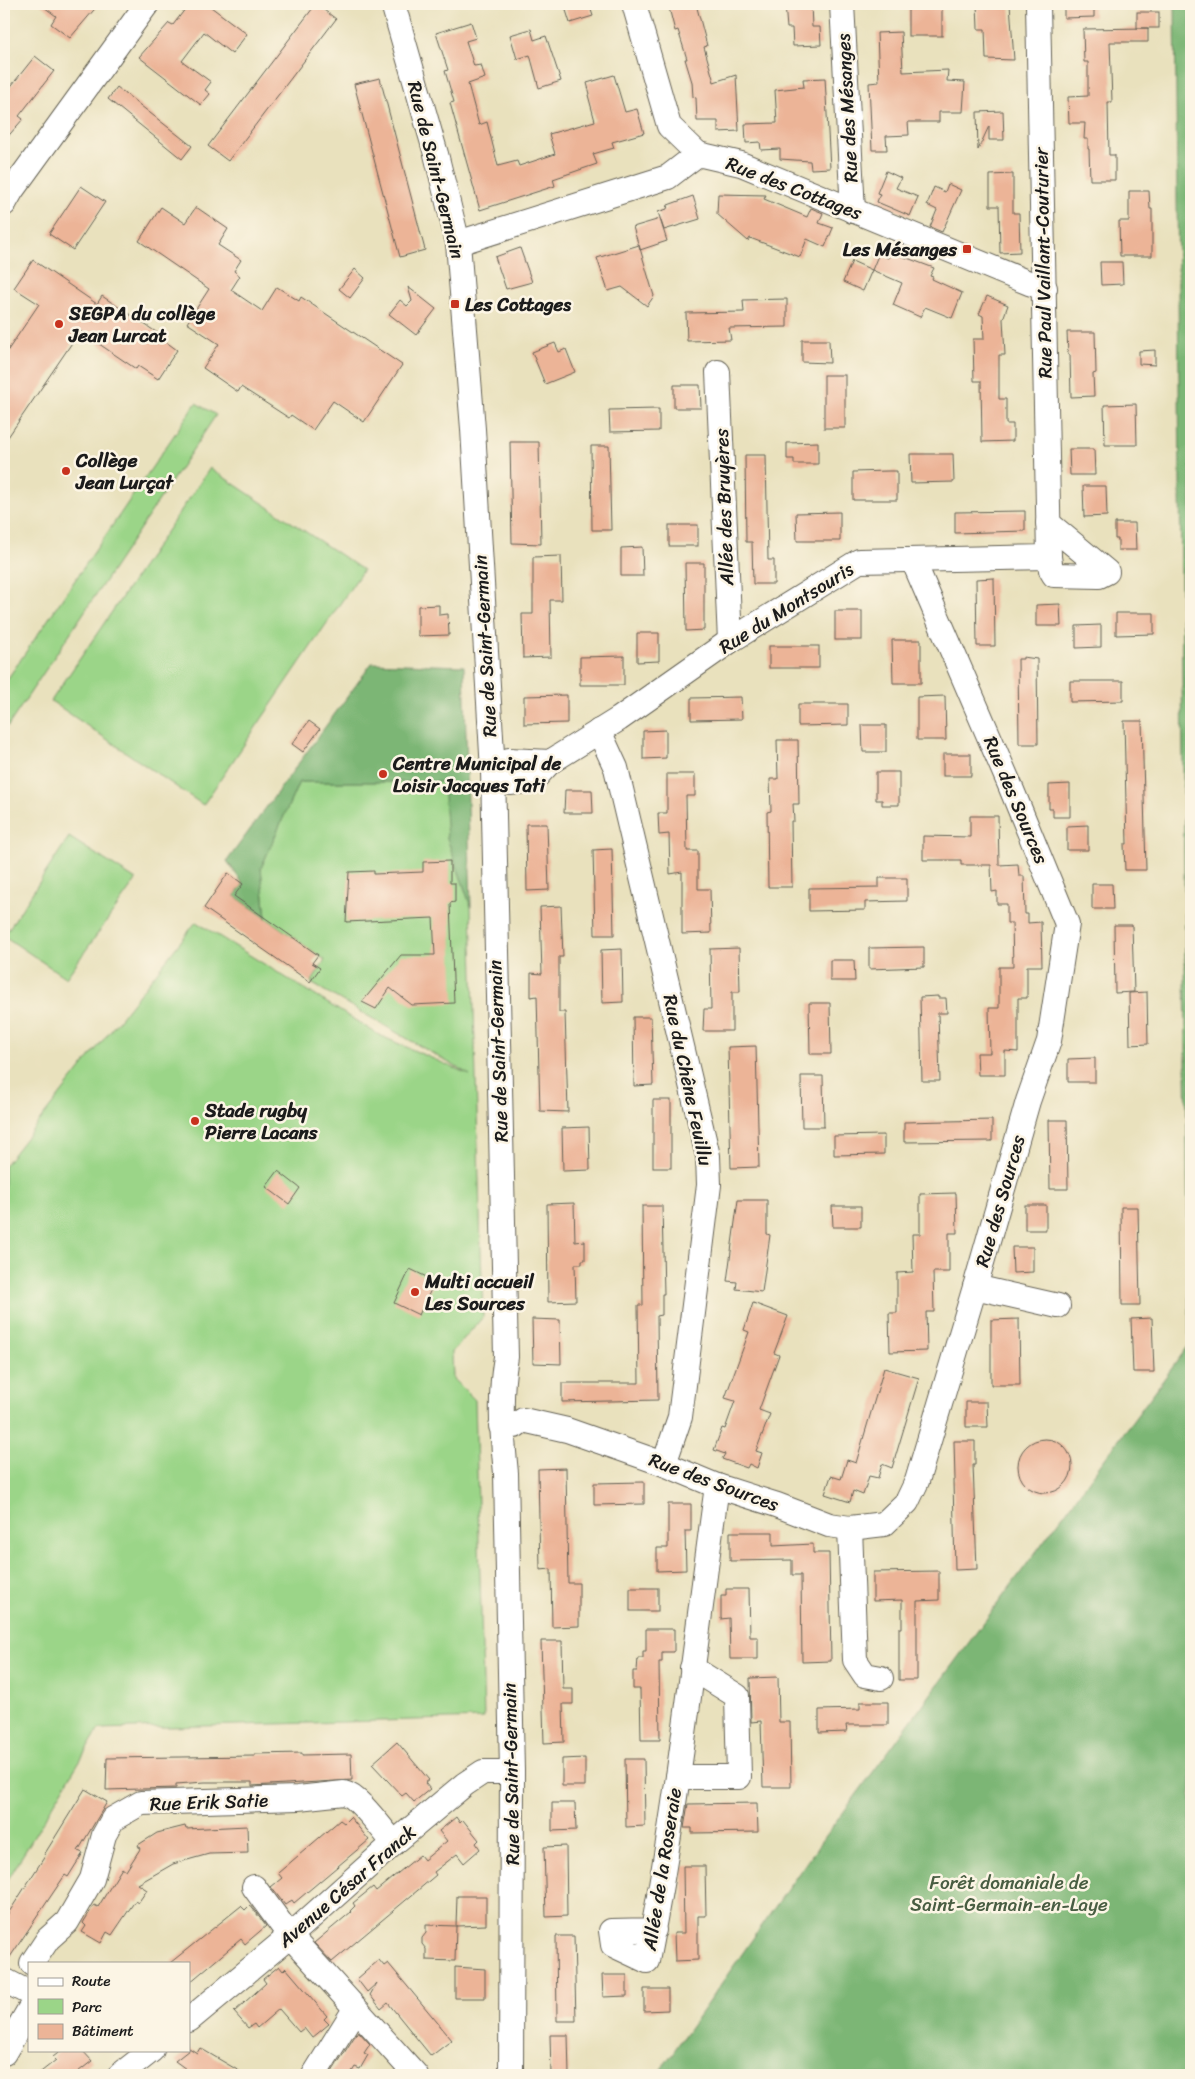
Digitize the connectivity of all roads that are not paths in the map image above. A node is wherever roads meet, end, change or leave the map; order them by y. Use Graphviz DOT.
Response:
graph roads {
  1 [pos="147,4"];
  2 [pos="393,4"];
  3 [pos="634,4"];
  4 [pos="842,4"];
  5 [pos="1038,4"];
  6 [pos="698,154"];
  7 [pos="7,192"];
  8 [pos="853,211"];
  9 [pos="458,244"];
  10 [pos="1045,288"];
  11 [pos="718,372"];
  12 [pos="1048,523"];
  13 [pos="1050,557"];
  14 [pos="913,560"];
  15 [pos="730,642"];
  16 [pos="599,731"];
  17 [pos="492,772"];
  18 [pos="975,1287"];
  19 [pos="1058,1306"];
  20 [pos="508,1426"];
  21 [pos="664,1464"];
  22 [pos="717,1486"];
  23 [pos="850,1528"];
  24 [pos="692,1668"];
  25 [pos="881,1678"];
  26 [pos="512,1772"];
  27 [pos="678,1777"];
  28 [pos="394,1843"];
  29 [pos="254,1887"];
  30 [pos="654,1930"];
  31 [pos="290,1936"];
  32 [pos="33,1962"];
  33 [pos="355,2009"];
  34 [pos="28,2012"];
  35 [pos="190,2019"];
  36 [pos="4,2053"];
  37 [pos="314,2075"];
  38 [pos="416,2075"];
  39 [pos="511,2075"];
  1 -- 7 [label="street"];
  2 -- 9 [label="street, Rue de Saint-Germain"];
  3 -- 6 [label="street"];
  4 -- 8 [label="street, Rue des Mésanges"];
  5 -- 10 [label="street, Rue Paul Vaillant-Couturier"];
  6 -- 8 [label="street, Rue des Cottages"];
  6 -- 9 [label="street"];
  8 -- 10 [label="street, Rue des Cottages"];
  9 -- 17 [label="street, Rue de Saint-Germain"];
  10 -- 12 [label="street, Rue Paul Vaillant-Couturier"];
  11 -- 15 [label="street, Allée des Bruyères"];
  12 -- 13 [label="street"];
  12 -- 13 [label="street"];
  13 -- 14 [label="street, Rue du Montsouris"];
  14 -- 15 [label="street, Rue du Montsouris"];
  14 -- 18 [label="street, Rue des Sources"];
  15 -- 16 [label="street, Rue du Montsouris"];
  16 -- 17 [label="street, Rue du Montsouris"];
  16 -- 21 [label="street, Rue du Chêne Feuillu"];
  17 -- 20 [label="street, Rue de Saint-Germain"];
  18 -- 19 [label="street"];
  18 -- 23 [label="street, Rue des Sources"];
  20 -- 21 [label="street, Rue des Sources"];
  20 -- 26 [label="street, Rue de Saint-Germain"];
  21 -- 22 [label="street, Rue des Sources"];
  22 -- 23 [label="street, Rue des Sources"];
  22 -- 24 [label="street, Allée de la Roseraie"];
  23 -- 25 [label="street"];
  24 -- 27 [label="street, Allée de la Roseraie"];
  24 -- 27 [label="street, Allée de la Roseraie"];
  26 -- 28 [label="street, Avenue César Franck"];
  26 -- 39 [label="street, Rue de Saint-Germain"];
  27 -- 30 [label="street, Allée de la Roseraie"];
  28 -- 31 [label="street, Avenue César Franck"];
  28 -- 32 [label="street, Rue Erik Satie"];
  29 -- 31 [label="street"];
  30 -- 30 [label="street, Allée de la Roseraie"];
  31 -- 33 [label="street"];
  31 -- 35 [label="street, Avenue César Franck"];
  33 -- 37 [label="street"];
  33 -- 38 [label="street"];
  34 -- 36 [label="street"];
}
